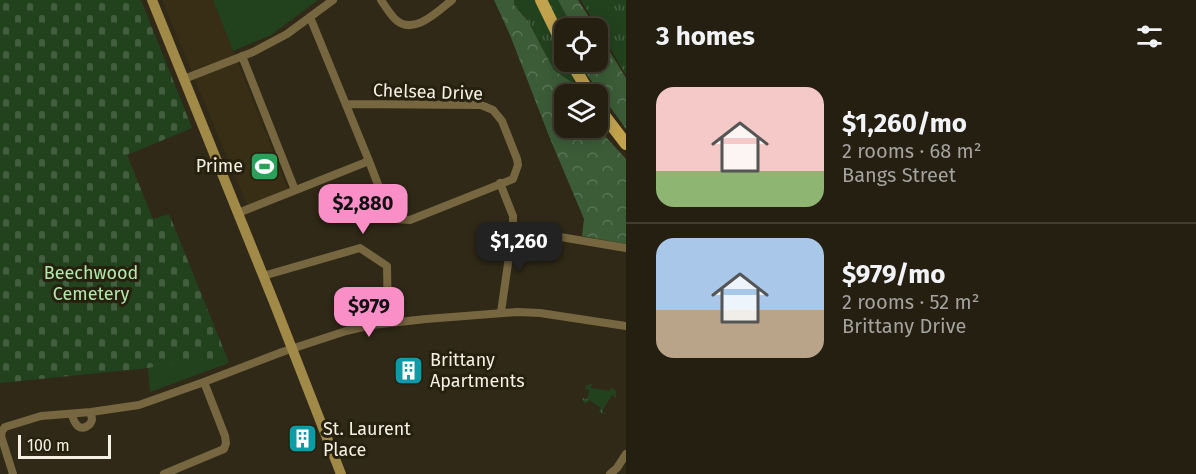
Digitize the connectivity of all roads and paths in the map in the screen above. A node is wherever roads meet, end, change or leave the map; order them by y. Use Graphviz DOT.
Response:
graph roads {
  1 [pos="152,0"];
  2 [pos="333,0"];
  3 [pos="381,0"];
  4 [pos="452,0"];
  5 [pos="541,0"];
  6 [pos="309,17"];
  7 [pos="554,27"];
  8 [pos="242,56"];
  9 [pos="184,79"];
  10 [pos="346,104"];
  11 [pos="608,120"];
  12 [pos="626,144"];
  13 [pos="369,161"];
  14 [pos="500,183"];
  15 [pos="295,190"];
  16 [pos="238,213"];
  17 [pos="513,229"];
  18 [pos="626,248"];
  19 [pos="263,276"];
  20 [pos="501,312"];
  21 [pos="388,323"];
  22 [pos="626,326"];
  23 [pos="293,349"];
  24 [pos="204,382"];
  25 [pos="91,412"];
  26 [pos="72,414"];
  27 [pos="2,425"];
  28 [pos="1,438"];
  29 [pos="626,454"];
  30 [pos="620,471"];
  31 [pos="13,474"];
  32 [pos="164,474"];
  33 [pos="341,474"];
  34 [pos="610,474"];
  1 -- 9 [label="main road"];
  2 -- 6 [label="street"];
  3 -- 4 [label="street"];
  5 -- 7 [label="main road"];
  6 -- 8 [label="street"];
  6 -- 10 [label="street"];
  8 -- 9 [label="street"];
  8 -- 15 [label="street"];
  9 -- 16 [label="main road"];
  10 -- 13 [label="street"];
  10 -- 14 [label="street, Chelsea Drive"];
  11 -- 12 [label="main road"];
  13 -- 14 [label="street"];
  13 -- 15 [label="street"];
  14 -- 17 [label="street"];
  15 -- 16 [label="street"];
  16 -- 19 [label="main road"];
  17 -- 18 [label="street"];
  17 -- 20 [label="street"];
  19 -- 21 [label="street"];
  19 -- 23 [label="main road"];
  20 -- 21 [label="street"];
  20 -- 22 [label="street"];
  21 -- 23 [label="street"];
  23 -- 24 [label="street"];
  23 -- 33 [label="main road"];
  24 -- 25 [label="street"];
  24 -- 32 [label="street"];
  25 -- 26 [label="street"];
  25 -- 26 [label="street"];
  26 -- 27 [label="street"];
  27 -- 28 [label="street"];
  28 -- 31 [label="street"];
  29 -- 30 [label="street"];
  30 -- 34 [label="street"];
}
